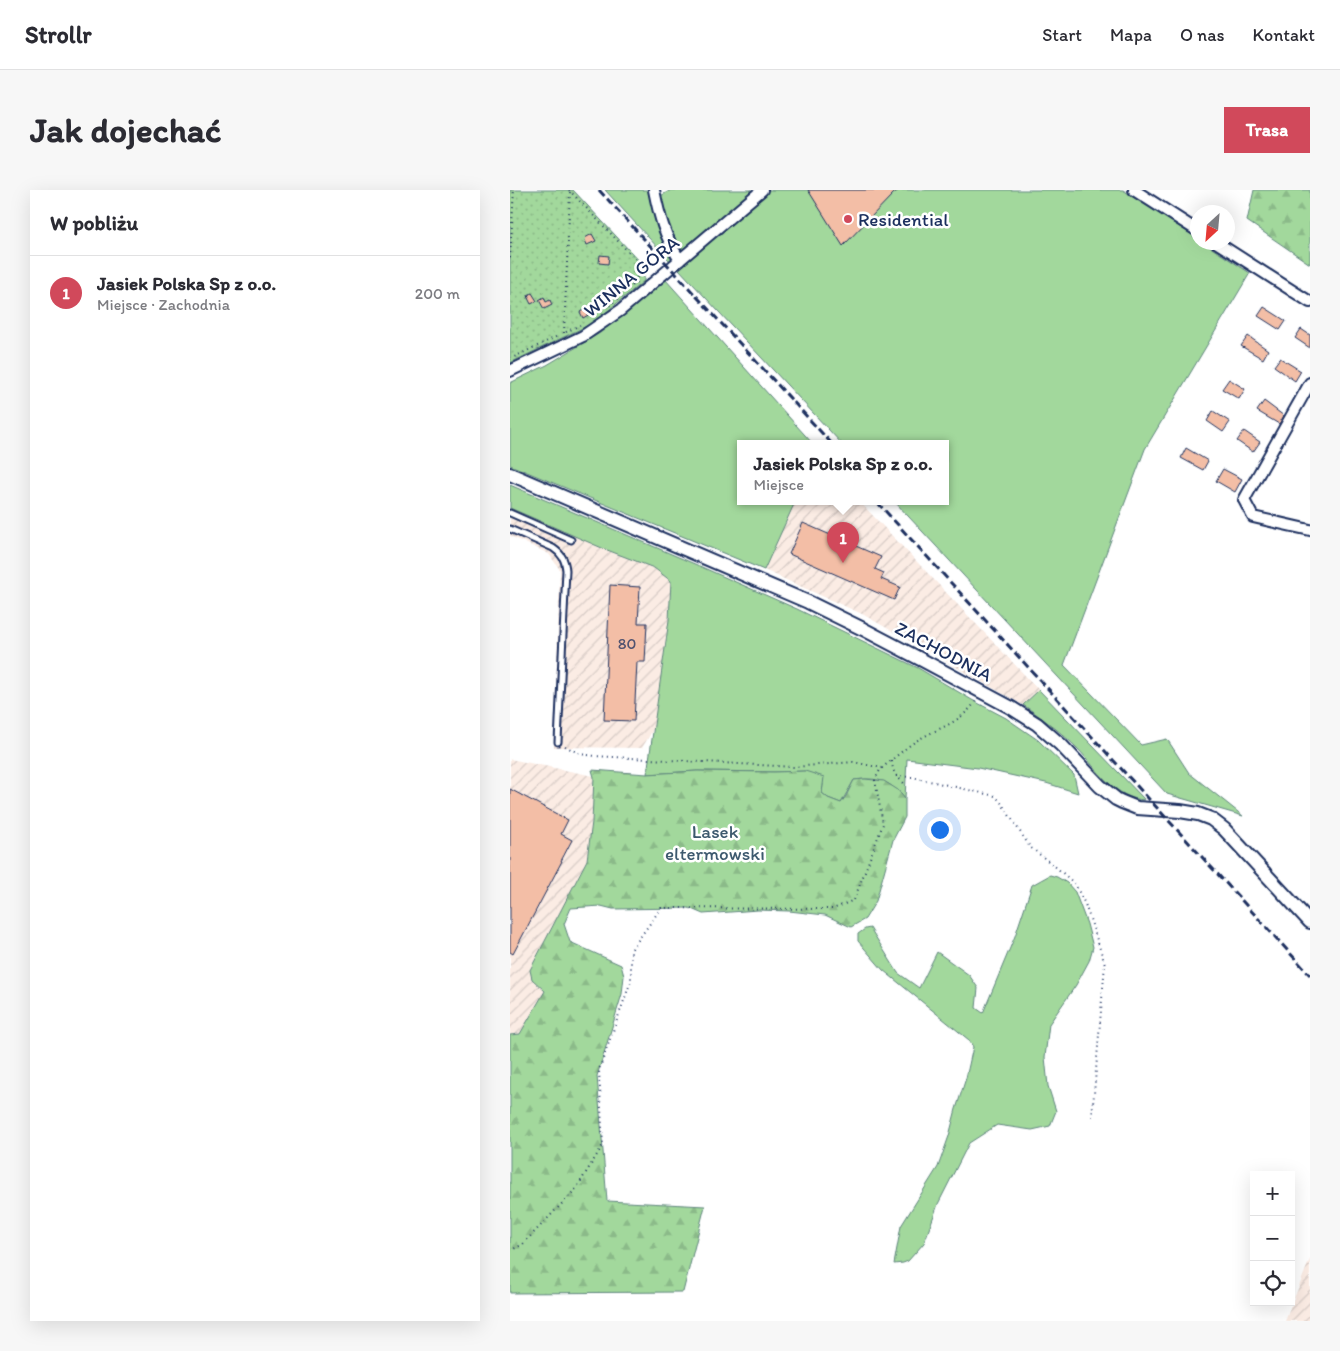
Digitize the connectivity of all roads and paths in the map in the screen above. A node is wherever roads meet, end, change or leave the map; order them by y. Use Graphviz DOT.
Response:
graph roads {
  1 [pos="514,190"];
  2 [pos="654,190"];
  3 [pos="762,190"];
  4 [pos="1134,190"];
  5 [pos="570,191"];
  6 [pos="1190,226"];
  7 [pos="1229,250"];
  8 [pos="510,258"];
  9 [pos="680,260"];
  10 [pos="1310,302"];
  11 [pos="606,307"];
  12 [pos="582,324"];
  13 [pos="564,333"];
  14 [pos="510,359"];
  15 [pos="510,371"];
  16 [pos="1310,383"];
  17 [pos="510,474"];
  18 [pos="510,513"];
  19 [pos="510,529"];
  20 [pos="1310,530"];
  21 [pos="571,540"];
  22 [pos="981,692"];
  23 [pos="558,742"];
  24 [pos="892,760"];
  25 [pos="881,768"];
  26 [pos="896,776"];
  27 [pos="906,785"];
  28 [pos="1310,922"];
  29 [pos="1092,1117"];
  30 [pos="510,1251"];
  1 -- 8 [label="path"];
  2 -- 9 [label="street"];
  3 -- 9 [label="street, WINNA GÓRA"];
  4 -- 6 [label="street"];
  5 -- 11 [label="path"];
  5 -- 13 [label="path"];
  7 -- 10 [label="street"];
  9 -- 15 [label="street, WINNA GÓRA"];
  12 -- 13 [label="path"];
  13 -- 14 [label="path"];
  16 -- 20 [label="street"];
  17 -- 22 [label="street, ZACHODNIA"];
  18 -- 21 [label="lane"];
  19 -- 23 [label="lane"];
  22 -- 24 [label="path"];
  22 -- 28 [label="street, ZACHODNIA"];
  23 -- 24 [label="path"];
  24 -- 26 [label="path"];
  25 -- 30 [label="path"];
  26 -- 27 [label="path"];
  26 -- 29 [label="path"];
}
